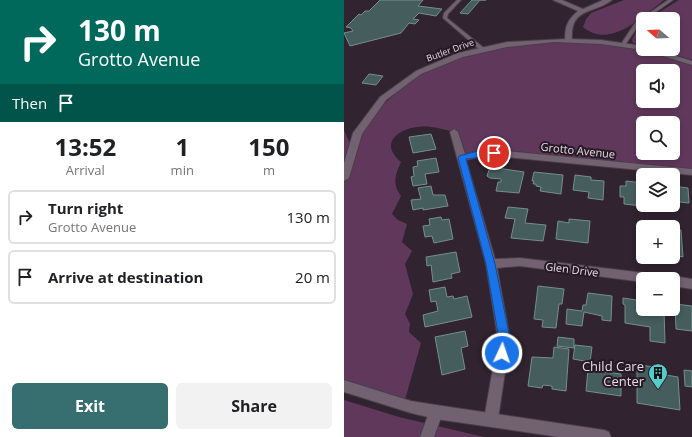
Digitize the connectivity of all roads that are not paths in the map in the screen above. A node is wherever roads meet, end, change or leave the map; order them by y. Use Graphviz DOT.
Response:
graph roads {
  1 [pos="458,0"];
  2 [pos="556,0"];
  3 [pos="609,0"];
  4 [pos="671,0"];
  5 [pos="584,11"];
  6 [pos="653,12"];
  7 [pos="636,25"];
  8 [pos="569,40"];
  9 [pos="623,44"];
  10 [pos="636,47"];
  11 [pos="482,49"];
  12 [pos="669,56"];
  13 [pos="692,63"];
  14 [pos="454,132"];
  15 [pos="462,158"];
  16 [pos="692,172"];
  17 [pos="344,178"];
  18 [pos="490,264"];
  19 [pos="636,277"];
  20 [pos="680,283"];
  21 [pos="692,284"];
  22 [pos="344,386"];
  23 [pos="436,412"];
  24 [pos="491,419"];
  25 [pos="427,437"];
  26 [pos="604,437"];
  1 -- 11 [label="lane"];
  2 -- 5 [label="street"];
  3 -- 5 [label="street"];
  4 -- 6 [label="lane"];
  5 -- 8 [label="street"];
  7 -- 9 [label="lane"];
  8 -- 9 [label="street, Butler Drive"];
  8 -- 11 [label="street, Butler Drive"];
  9 -- 10 [label="street, Butler Drive"];
  11 -- 17 [label="street, Butler Drive"];
  12 -- 13 [label="street"];
  14 -- 15 [label="street"];
  15 -- 16 [label="street, Grotto Avenue"];
  15 -- 18 [label="street"];
  18 -- 19 [label="street, Glen Drive"];
  18 -- 24 [label="street"];
  20 -- 21 [label="street"];
  22 -- 23 [label="street"];
  23 -- 24 [label="street"];
  23 -- 25 [label="street"];
  24 -- 26 [label="street"];
}
